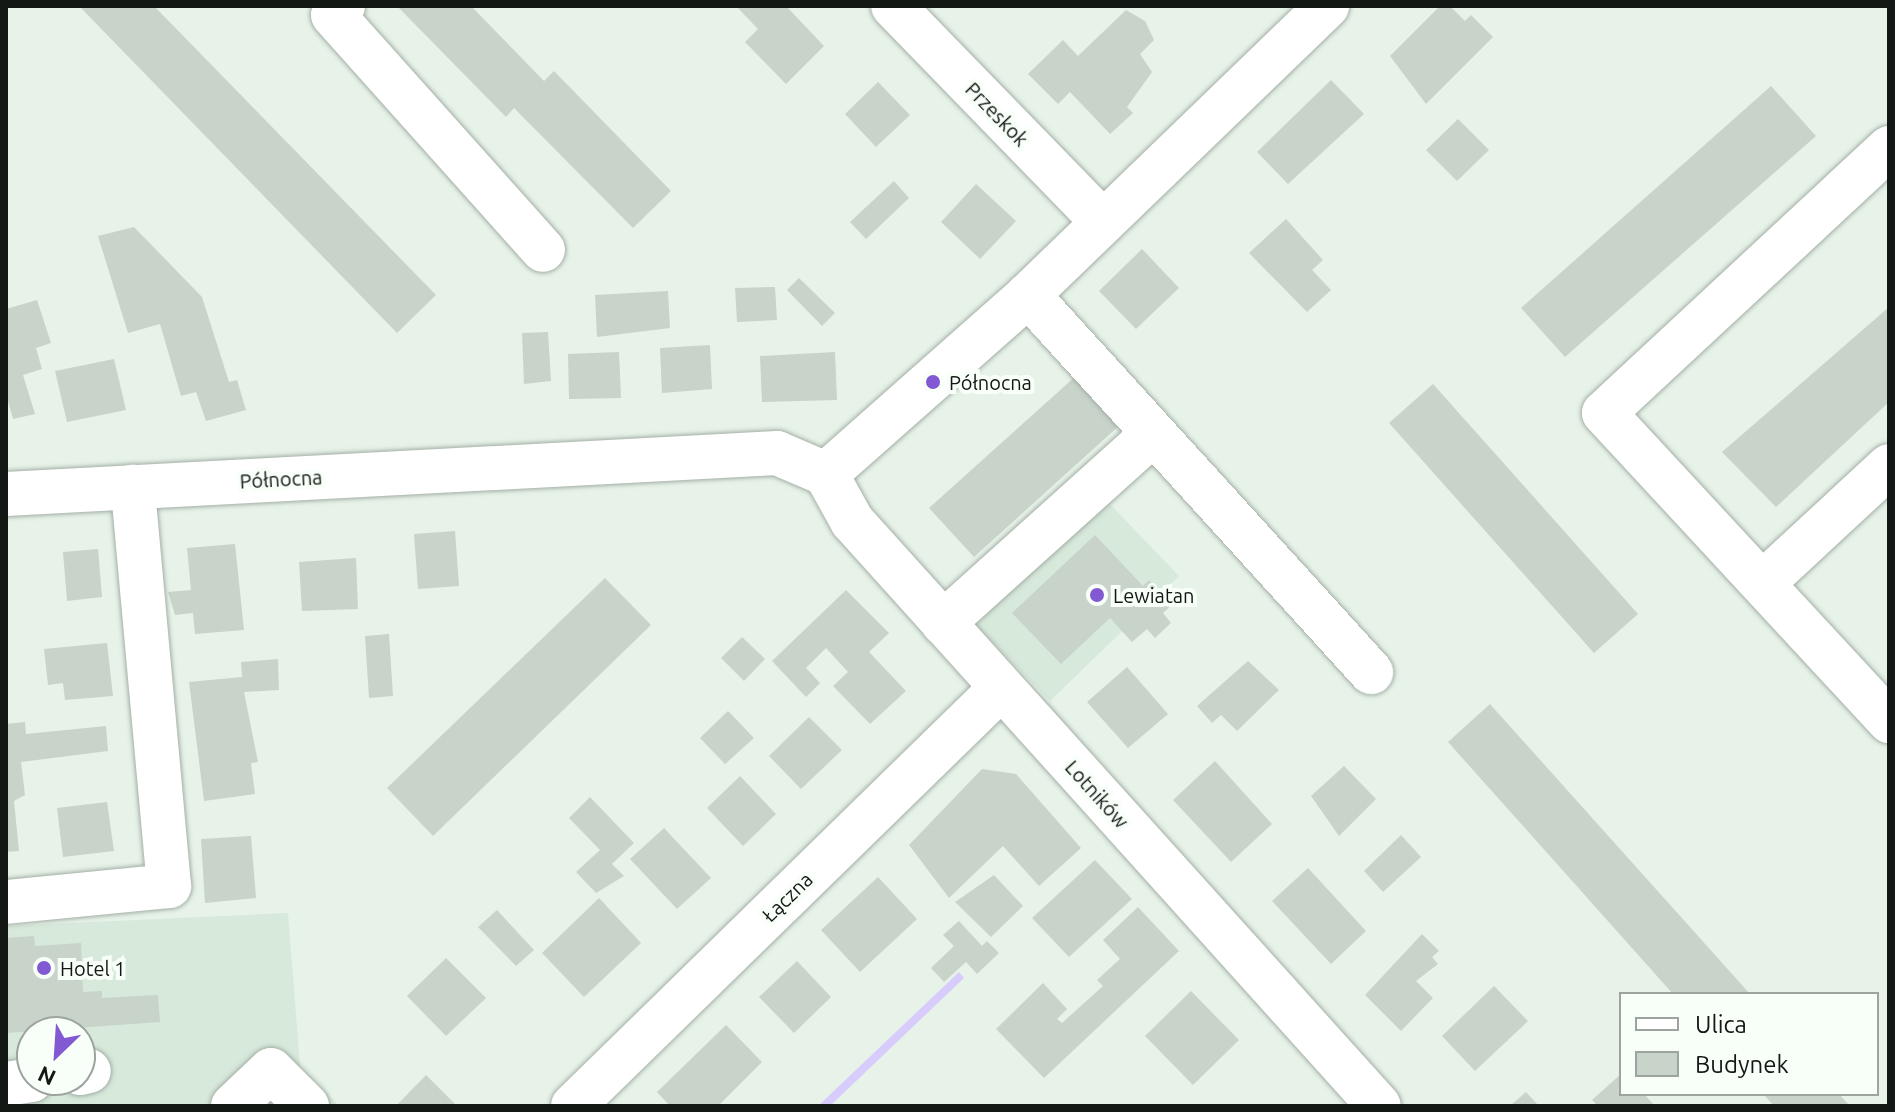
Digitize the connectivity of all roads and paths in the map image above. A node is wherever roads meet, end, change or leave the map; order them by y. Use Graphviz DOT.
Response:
graph roads {
  1 [pos="343,6"];
  2 [pos="893,6"];
  3 [pos="1327,6"];
  4 [pos="1889,148"];
  5 [pos="1103,222"];
  6 [pos="543,250"];
  7 [pos="1028,295"];
  8 [pos="1153,434"];
  9 [pos="1889,466"];
  10 [pos="826,474"];
  11 [pos="133,487"];
  12 [pos="6,494"];
  13 [pos="1765,581"];
  14 [pos="943,623"];
  15 [pos="1371,672"];
  16 [pos="1001,688"];
  17 [pos="1889,721"];
  18 [pos="6,902"];
  19 [pos="233,1106"];
  20 [pos="307,1106"];
  21 [pos="573,1106"];
  22 [pos="1379,1106"];
  1 -- 6 [label="street"];
  2 -- 5 [label="street, Przeskok"];
  3 -- 5 [label="street"];
  4 -- 13 [label="street"];
  5 -- 7 [label="street"];
  7 -- 8 [label="street"];
  7 -- 10 [label="street"];
  8 -- 14 [label="street"];
  8 -- 15 [label="street"];
  9 -- 13 [label="street"];
  10 -- 11 [label="street, Północna"];
  10 -- 14 [label="street, Lotników"];
  11 -- 12 [label="street, Północna"];
  11 -- 18 [label="street"];
  13 -- 17 [label="street"];
  14 -- 16 [label="street, Lotników"];
  16 -- 21 [label="street, Łączna"];
  16 -- 22 [label="street, Lotników"];
  19 -- 20 [label="street"];
}
